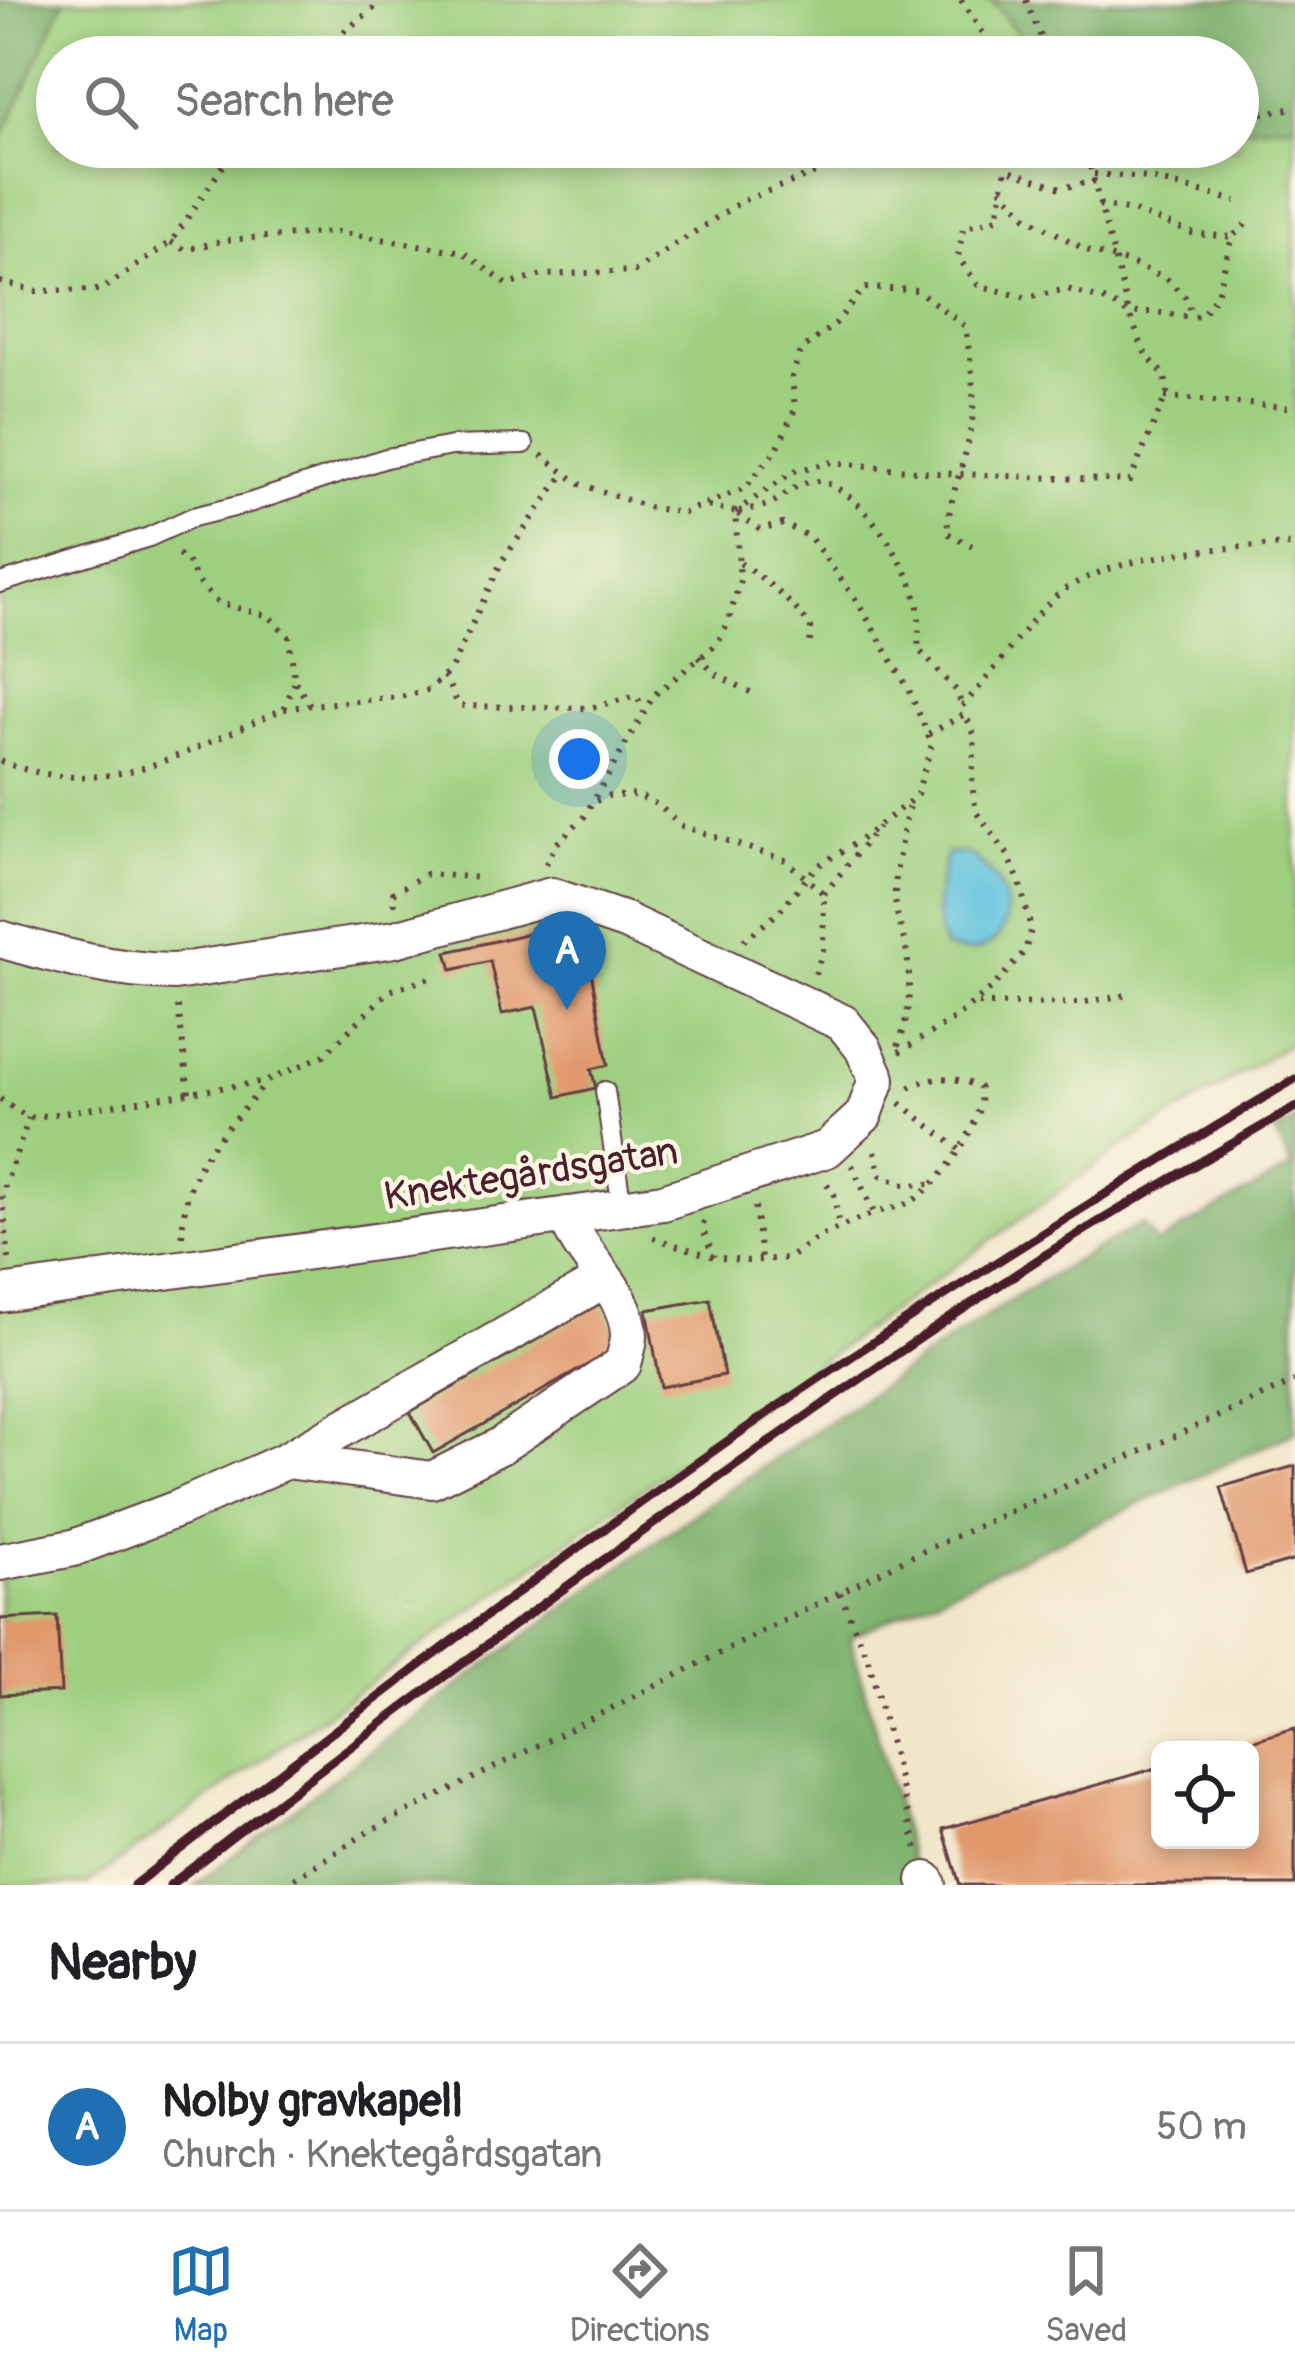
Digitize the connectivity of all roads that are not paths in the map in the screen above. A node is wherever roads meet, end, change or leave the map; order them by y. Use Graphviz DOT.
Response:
graph roads {
  1 [pos="524,444"];
  2 [pos="0,583"];
  3 [pos="0,939"];
  4 [pos="605,1091"];
  5 [pos="596,1211"];
  6 [pos="603,1280"];
  7 [pos="8,1293"];
  8 [pos="287,1460"];
  9 [pos="0,1562"];
  1 -- 2 [label="lane"];
  3 -- 5 [label="street, Knektegårdsgatan"];
  4 -- 5 [label="lane"];
  5 -- 6 [label="street"];
  5 -- 7 [label="street, Knektegårdsgatan"];
  6 -- 8 [label="street"];
  6 -- 8 [label="street"];
  8 -- 9 [label="street"];
}
